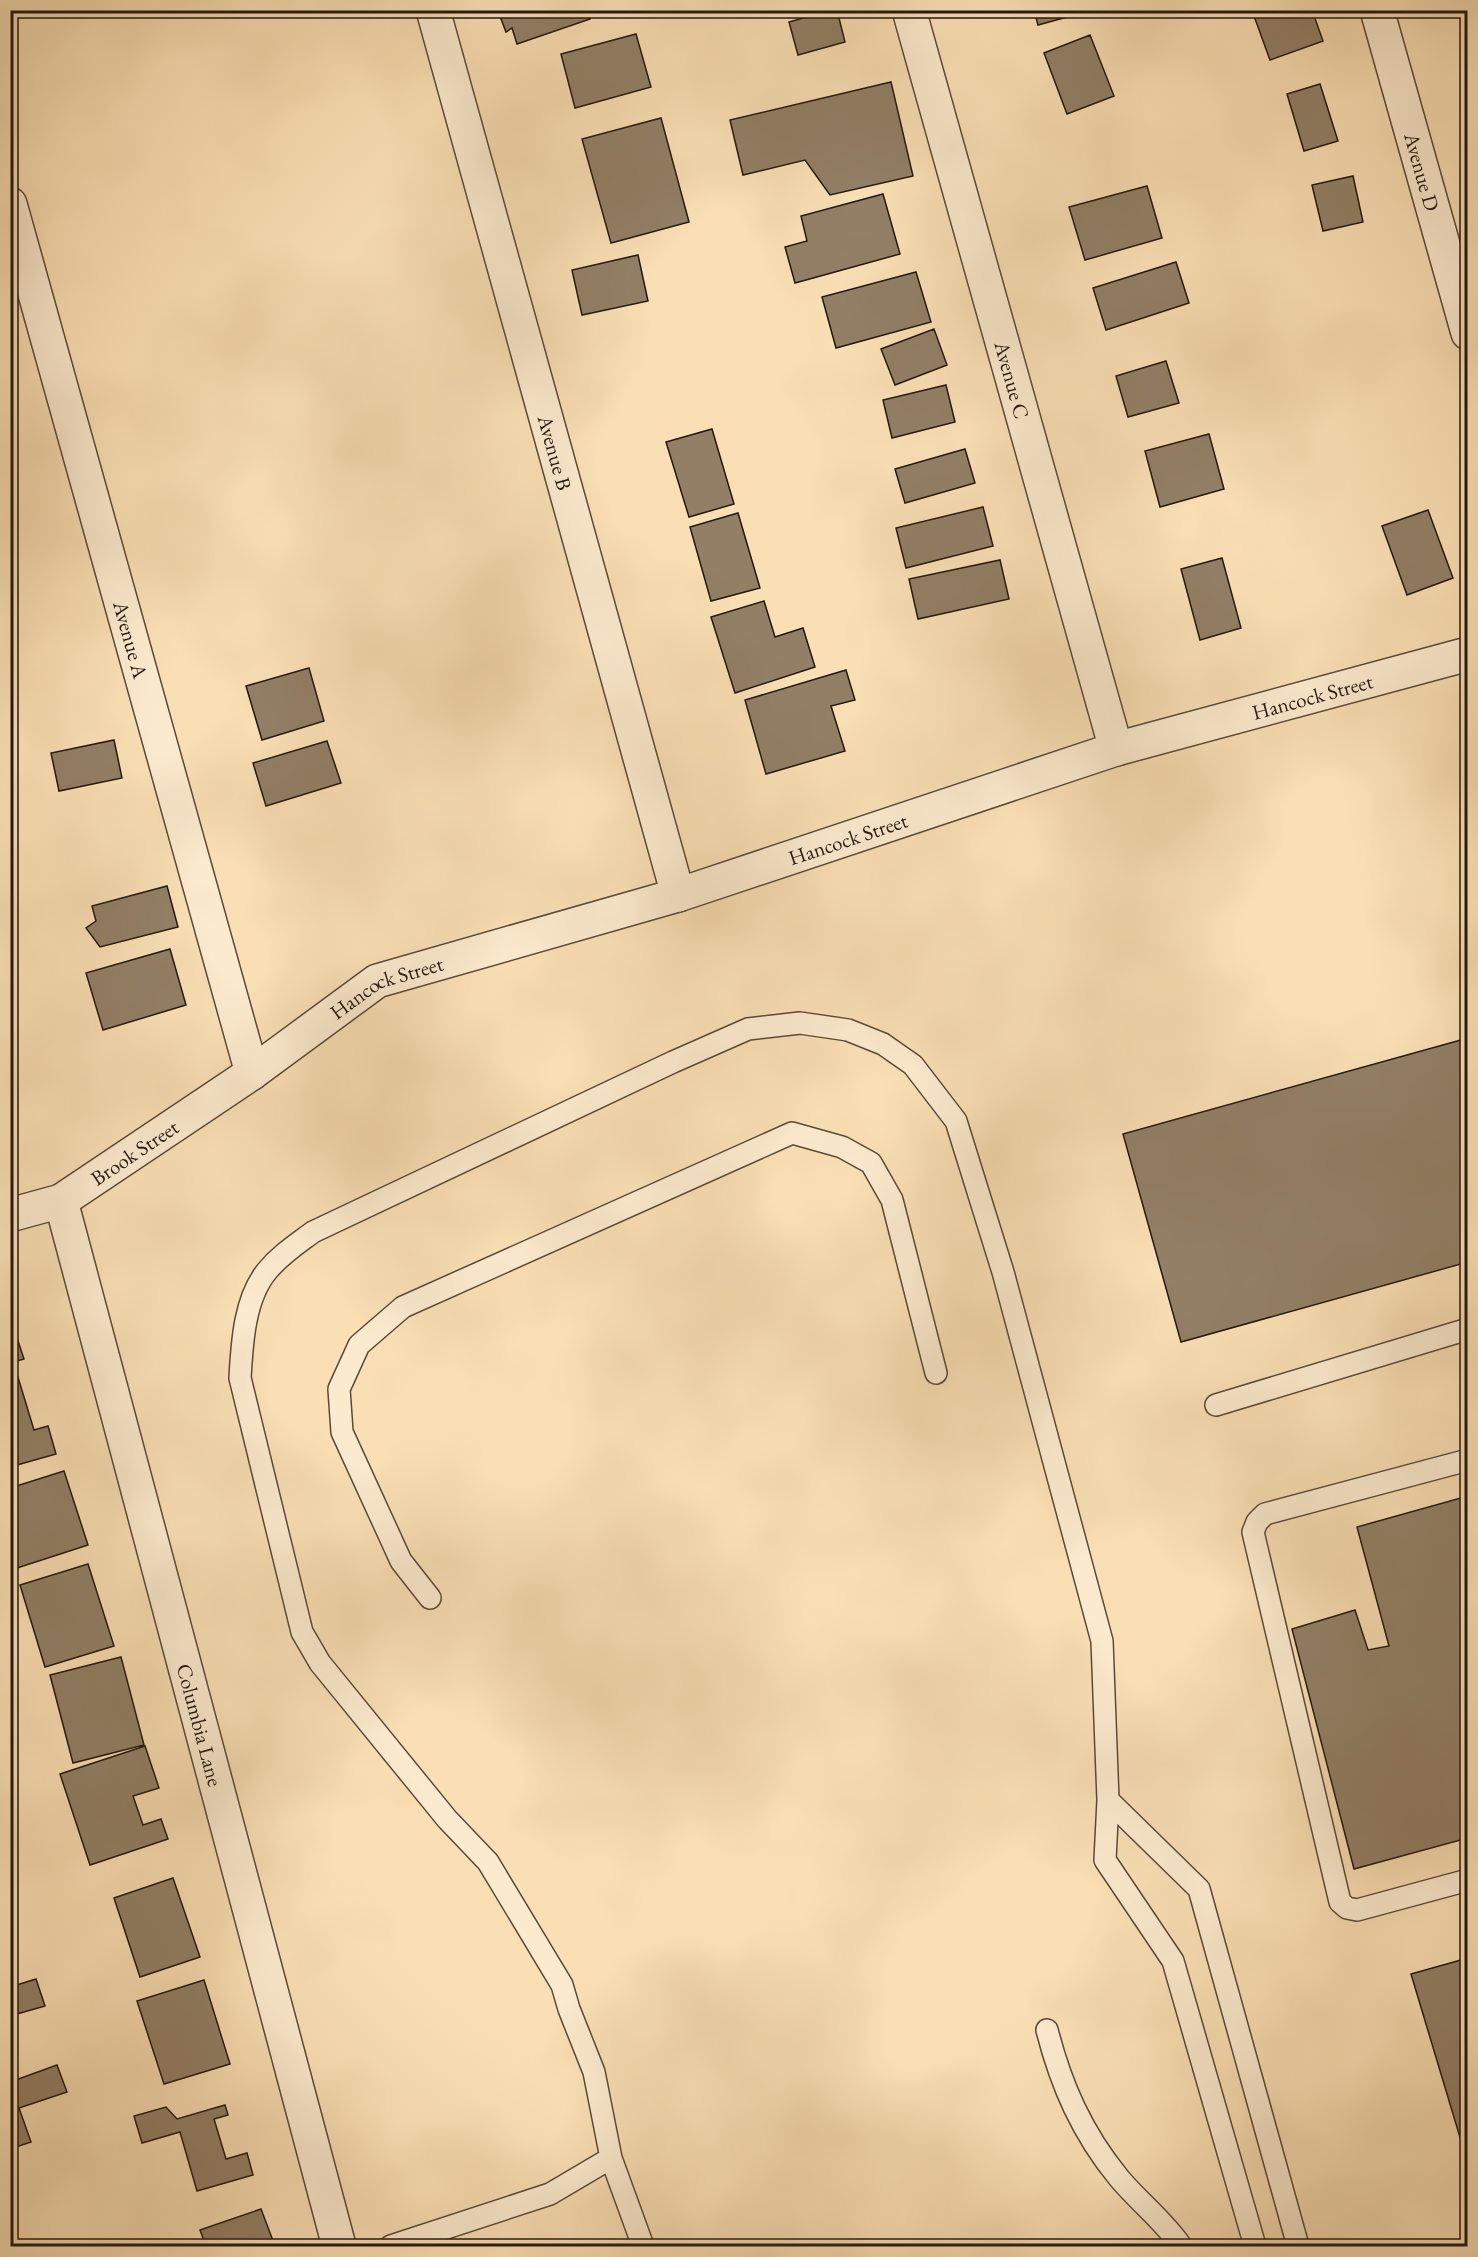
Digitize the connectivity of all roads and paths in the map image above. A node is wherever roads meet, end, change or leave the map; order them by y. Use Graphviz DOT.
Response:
graph roads {
  1 [pos="434,10"];
  2 [pos="909,10"];
  3 [pos="1377,10"];
  4 [pos="10,204"];
  5 [pos="1467,333"];
  6 [pos="1467,654"];
  7 [pos="1116,749"];
  8 [pos="678,896"];
  9 [pos="252,1073"];
  10 [pos="61,1201"];
  11 [pos="10,1215"];
  12 [pos="1467,1329"];
  13 [pos="936,1373"];
  14 [pos="1216,1405"];
  15 [pos="1467,1460"];
  16 [pos="430,1598"];
  17 [pos="1108,1800"];
  18 [pos="1467,1880"];
  19 [pos="1047,2030"];
  20 [pos="611,2158"];
  21 [pos="339,2247"];
  22 [pos="391,2247"];
  23 [pos="643,2247"];
  24 [pos="1181,2247"];
  25 [pos="1255,2247"];
  26 [pos="1298,2247"];
  1 -- 8 [label="street, Avenue B"];
  2 -- 7 [label="street, Avenue C"];
  3 -- 5 [label="street, Avenue D"];
  4 -- 9 [label="street, Avenue A"];
  6 -- 7 [label="street, Hancock Street"];
  7 -- 8 [label="street, Hancock Street"];
  8 -- 9 [label="street, Hancock Street"];
  9 -- 10 [label="street, Brook Street"];
  10 -- 11 [label="street, Brook Street"];
  10 -- 21 [label="street, Columbia Lane"];
  12 -- 14 [label="lane"];
  13 -- 16 [label="lane"];
  15 -- 18 [label="lane"];
  17 -- 20 [label="lane"];
  17 -- 25 [label="lane"];
  17 -- 26 [label="lane"];
  19 -- 24 [label="lane"];
  20 -- 22 [label="lane"];
  20 -- 23 [label="lane"];
}
